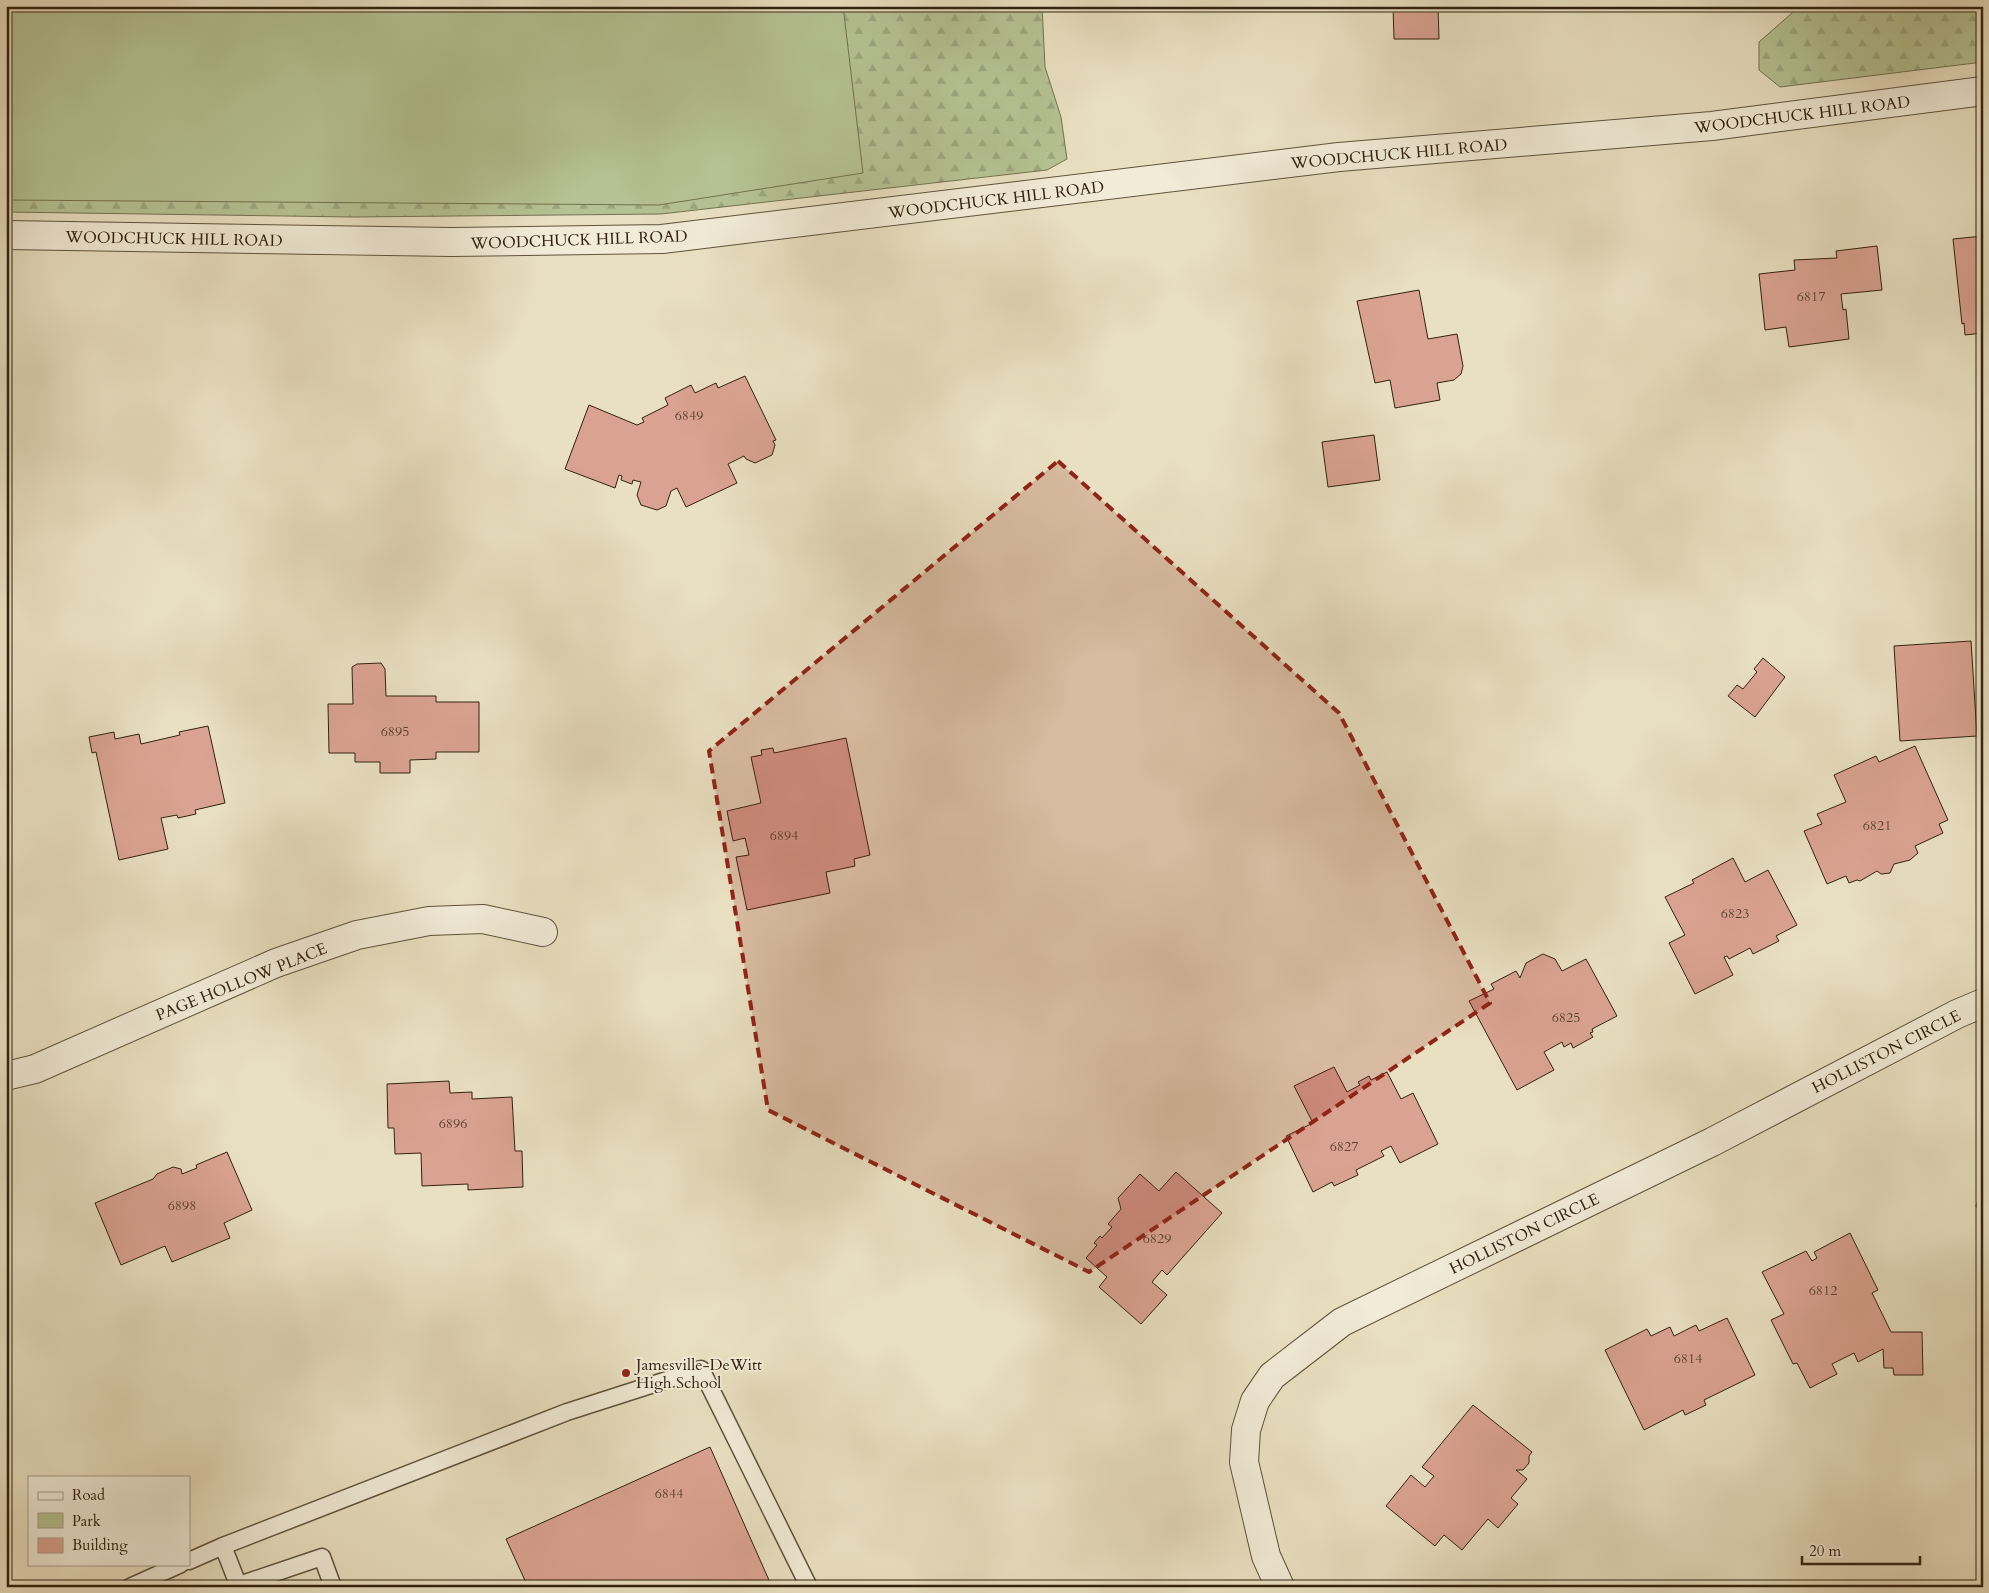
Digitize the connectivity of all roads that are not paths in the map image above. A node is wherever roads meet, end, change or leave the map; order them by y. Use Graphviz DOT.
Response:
graph roads {
  1 [pos="1983,91"];
  2 [pos="6,235"];
  3 [pos="542,932"];
  4 [pos="1983,1003"];
  5 [pos="6,1076"];
  6 [pos="223,1546"];
  7 [pos="190,1561"];
  8 [pos="177,1566"];
  9 [pos="239,1586"];
  10 [pos="130,1587"];
  11 [pos="333,1587"];
  12 [pos="809,1587"];
  13 [pos="1280,1587"];
  1 -- 2 [label="street, WOODCHUCK HILL ROAD"];
  3 -- 5 [label="street, PAGE HOLLOW PLACE"];
  4 -- 13 [label="street, HOLLISTON CIRCLE"];
  6 -- 7 [label="lane"];
  6 -- 9 [label="lane"];
  6 -- 12 [label="lane"];
  8 -- 10 [label="lane"];
  9 -- 11 [label="lane"];
}
